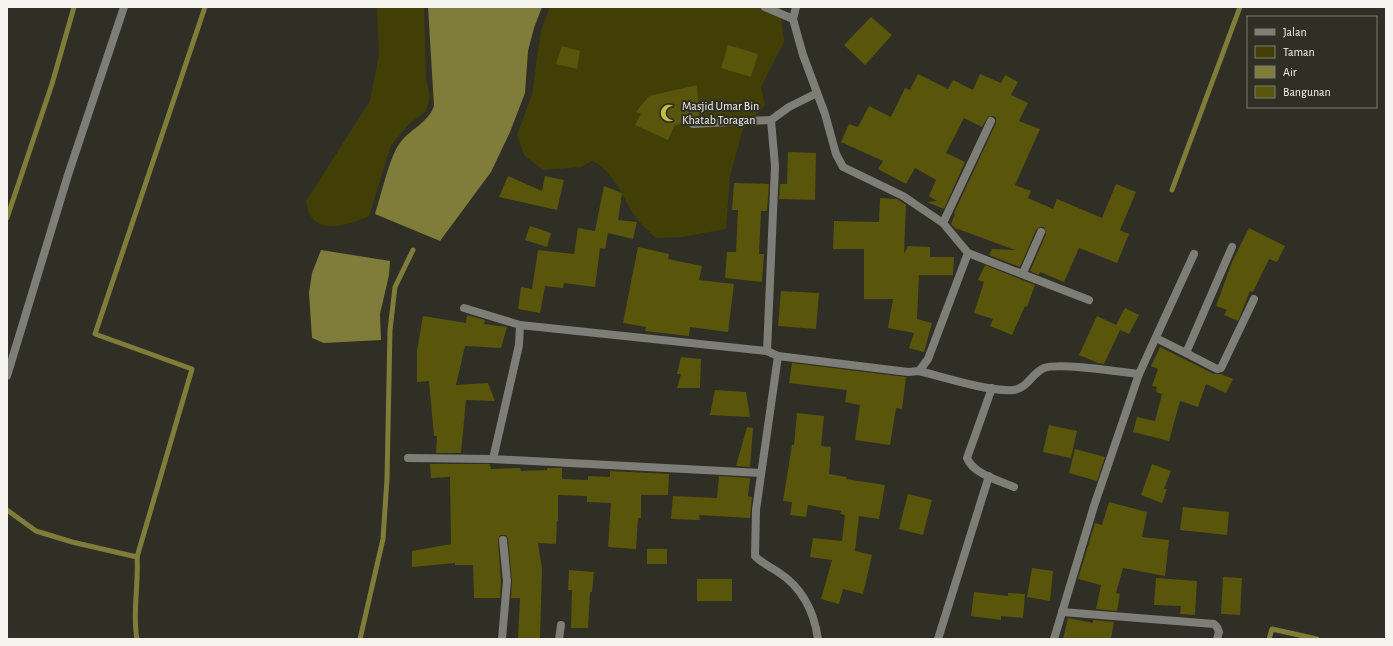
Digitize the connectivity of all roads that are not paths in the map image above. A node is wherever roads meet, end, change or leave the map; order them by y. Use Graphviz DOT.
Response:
graph roads {
  1 [pos="124,7"];
  2 [pos="765,7"];
  3 [pos="796,7"];
  4 [pos="794,19"];
  5 [pos="817,93"];
  6 [pos="771,120"];
  7 [pos="991,121"];
  8 [pos="693,124"];
  9 [pos="944,224"];
  10 [pos="1041,232"];
  11 [pos="1232,247"];
  12 [pos="968,253"];
  13 [pos="1194,254"];
  14 [pos="1023,273"];
  15 [pos="1254,299"];
  16 [pos="1089,300"];
  17 [pos="464,308"];
  18 [pos="520,325"];
  19 [pos="1156,338"];
  20 [pos="767,351"];
  21 [pos="1186,353"];
  22 [pos="778,356"];
  23 [pos="920,371"];
  24 [pos="1139,374"];
  25 [pos="7,376"];
  26 [pos="992,388"];
  27 [pos="408,458"];
  28 [pos="493,459"];
  29 [pos="761,473"];
  30 [pos="989,476"];
  31 [pos="1014,487"];
  32 [pos="502,540"];
  33 [pos="1062,612"];
  34 [pos="561,625"];
  35 [pos="502,639"];
  36 [pos="559,639"];
  37 [pos="818,639"];
  38 [pos="938,639"];
  39 [pos="1054,639"];
  40 [pos="1217,639"];
  1 -- 25 [label="street"];
  2 -- 4 [label="street"];
  3 -- 4 [label="street"];
  4 -- 5 [label="street"];
  5 -- 6 [label="street"];
  5 -- 9 [label="street"];
  6 -- 8 [label="street"];
  6 -- 20 [label="street"];
  7 -- 9 [label="street"];
  9 -- 12 [label="street"];
  10 -- 14 [label="street"];
  11 -- 21 [label="street"];
  12 -- 14 [label="street"];
  12 -- 23 [label="street"];
  13 -- 19 [label="street"];
  14 -- 16 [label="street"];
  15 -- 21 [label="street"];
  17 -- 18 [label="street"];
  18 -- 20 [label="street"];
  18 -- 28 [label="street"];
  19 -- 21 [label="street"];
  19 -- 24 [label="street"];
  20 -- 22 [label="street"];
  22 -- 23 [label="street"];
  22 -- 29 [label="street"];
  23 -- 26 [label="street"];
  24 -- 26 [label="street"];
  24 -- 33 [label="street"];
  26 -- 30 [label="street"];
  27 -- 28 [label="street"];
  28 -- 29 [label="street"];
  29 -- 37 [label="street"];
  30 -- 31 [label="street"];
  30 -- 38 [label="street"];
  32 -- 35 [label="street"];
  33 -- 39 [label="street"];
  33 -- 40 [label="street"];
  34 -- 36 [label="street"];
}
